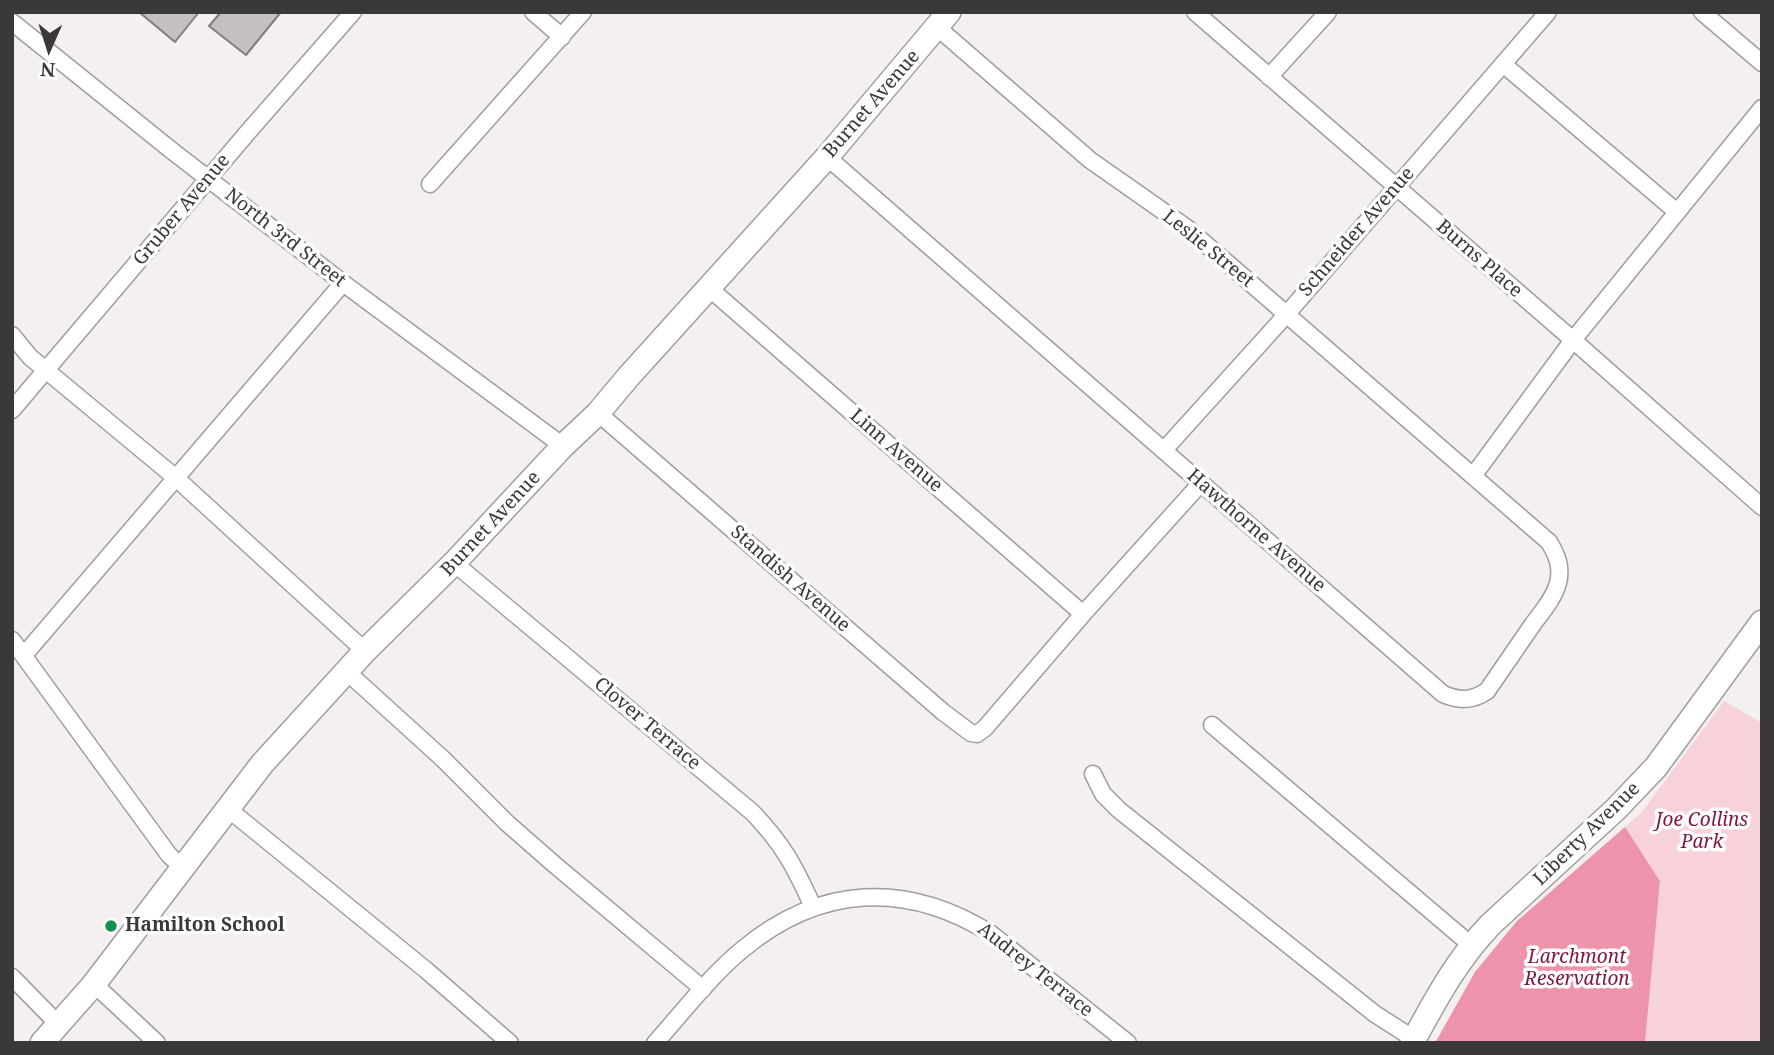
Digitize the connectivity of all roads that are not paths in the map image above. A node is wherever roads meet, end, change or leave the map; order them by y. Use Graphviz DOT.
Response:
graph roads {
  1 [pos="353,12"];
  2 [pos="533,12"];
  3 [pos="583,12"];
  4 [pos="1195,12"];
  5 [pos="1328,12"];
  6 [pos="1548,12"];
  7 [pos="1703,12"];
  8 [pos="943,20"];
  9 [pos="12,22"];
  10 [pos="562,37"];
  11 [pos="1762,63"];
  12 [pos="1503,64"];
  13 [pos="1269,77"];
  14 [pos="1762,108"];
  15 [pos="827,157"];
  16 [pos="209,179"];
  17 [pos="430,184"];
  18 [pos="1396,186"];
  19 [pos="1676,212"];
  20 [pos="342,283"];
  21 [pos="709,288"];
  22 [pos="1286,314"];
  23 [pos="12,335"];
  24 [pos="1573,340"];
  25 [pos="46,370"];
  26 [pos="12,410"];
  27 [pos="598,413"];
  28 [pos="563,446"];
  29 [pos="1164,450"];
  30 [pos="1473,476"];
  31 [pos="176,478"];
  32 [pos="1201,483"];
  33 [pos="1762,507"];
  34 [pos="454,564"];
  35 [pos="1083,614"];
  36 [pos="1762,622"];
  37 [pos="12,640"];
  38 [pos="365,651"];
  39 [pos="24,655"];
  40 [pos="346,671"];
  41 [pos="1212,725"];
  42 [pos="1093,774"];
  43 [pos="228,808"];
  44 [pos="183,868"];
  45 [pos="813,907"];
  46 [pos="1471,945"];
  47 [pos="12,976"];
  48 [pos="94,984"];
  49 [pos="703,989"];
  50 [pos="58,1024"];
  51 [pos="1413,1041"];
  52 [pos="42,1043"];
  53 [pos="157,1043"];
  54 [pos="510,1043"];
  55 [pos="655,1043"];
  56 [pos="1128,1043"];
  1 -- 16 [label="street, Gruber Avenue"];
  2 -- 10 [label="street"];
  3 -- 10 [label="street"];
  4 -- 13 [label="street, Burns Place"];
  5 -- 13 [label="street"];
  6 -- 12 [label="street, Schneider Avenue"];
  7 -- 11 [label="street"];
  8 -- 15 [label="street, Burnet Avenue"];
  8 -- 22 [label="street, Leslie Street"];
  9 -- 16 [label="street, North 3rd Street"];
  10 -- 17 [label="street"];
  12 -- 18 [label="street, Schneider Avenue"];
  12 -- 19 [label="street"];
  13 -- 18 [label="street, Burns Place"];
  14 -- 19 [label="street"];
  15 -- 21 [label="street, Burnet Avenue"];
  15 -- 29 [label="street, Hawthorne Avenue"];
  16 -- 20 [label="street, North 3rd Street"];
  16 -- 25 [label="street, Gruber Avenue"];
  18 -- 22 [label="street, Schneider Avenue"];
  18 -- 24 [label="street, Burns Place"];
  19 -- 24 [label="street"];
  20 -- 28 [label="street, North 3rd Street"];
  20 -- 31 [label="street"];
  21 -- 27 [label="street, Burnet Avenue"];
  21 -- 35 [label="street, Linn Avenue"];
  22 -- 29 [label="street, Schneider Avenue"];
  22 -- 30 [label="street, Leslie Street"];
  23 -- 25 [label="street"];
  24 -- 30 [label="street"];
  24 -- 33 [label="street, Burns Place"];
  25 -- 26 [label="street, Gruber Avenue"];
  25 -- 31 [label="street"];
  27 -- 28 [label="street, Burnet Avenue"];
  27 -- 35 [label="street, Standish Avenue"];
  28 -- 34 [label="street, Burnet Avenue"];
  29 -- 32 [label="street, Hawthorne Avenue"];
  30 -- 32 [label="street, Hawthorne Avenue"];
  31 -- 38 [label="street"];
  31 -- 39 [label="street"];
  32 -- 35 [label="street"];
  34 -- 38 [label="street, Burnet Avenue"];
  34 -- 45 [label="street, Clover Terrace"];
  36 -- 46 [label="street, Liberty Avenue"];
  37 -- 39 [label="street"];
  38 -- 40 [label="street, Burnet Avenue"];
  39 -- 44 [label="street"];
  40 -- 43 [label="street, Burnet Avenue"];
  40 -- 49 [label="street"];
  41 -- 46 [label="street"];
  42 -- 51 [label="street"];
  43 -- 44 [label="street, Burnet Avenue"];
  43 -- 54 [label="street"];
  44 -- 48 [label="street, Burnet Avenue"];
  45 -- 49 [label="street, Audrey Terrace"];
  45 -- 56 [label="street, Audrey Terrace"];
  46 -- 51 [label="street, Liberty Avenue"];
  47 -- 50 [label="street"];
  48 -- 50 [label="street, Burnet Avenue"];
  48 -- 53 [label="street"];
  49 -- 55 [label="street, Audrey Terrace"];
  50 -- 52 [label="street, Burnet Avenue"];
}
